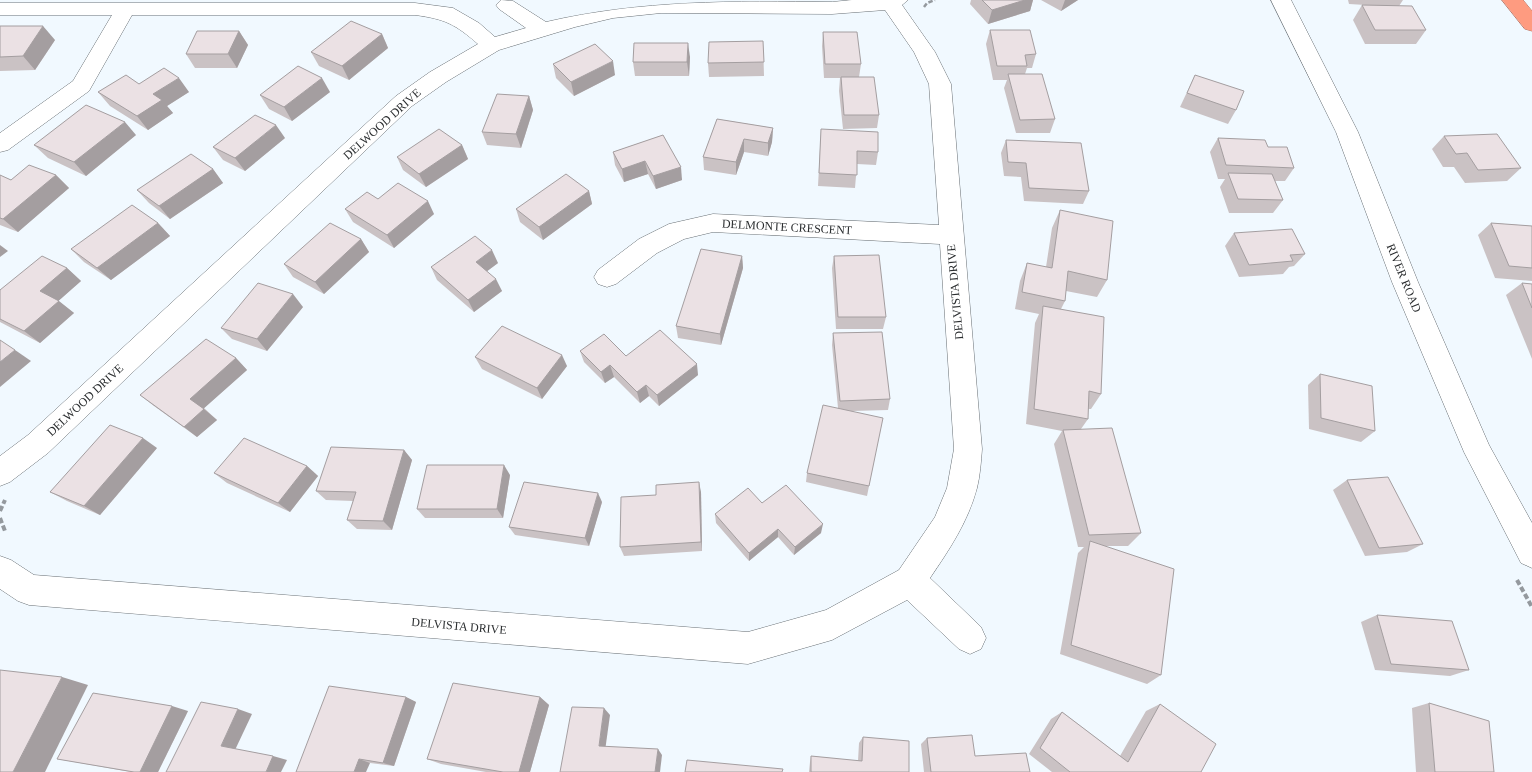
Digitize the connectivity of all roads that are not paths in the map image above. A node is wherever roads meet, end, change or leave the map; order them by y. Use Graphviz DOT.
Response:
graph roads {
  1 [pos="1281,0"];
  2 [pos="1512,0"];
  3 [pos="894,1"];
  4 [pos="506,5"];
  5 [pos="0,9"];
  6 [pos="126,9"];
  7 [pos="1532,24"];
  8 [pos="542,29"];
  9 [pos="492,45"];
  10 [pos="0,144"];
  11 [pos="950,235"];
  12 [pos="607,276"];
  13 [pos="5,483"];
  14 [pos="1532,553"];
  15 [pos="0,571"];
  16 [pos="910,580"];
  17 [pos="970,638"];
  1 -- 14 [label="street, RIVER ROAD"];
  2 -- 7 [label="highway"];
  3 -- 8 [label="street, DELWOOD DRIVE"];
  3 -- 11 [label="street, DELVISTA DRIVE"];
  4 -- 8 [label="street"];
  5 -- 6 [label="street"];
  6 -- 9 [label="street"];
  6 -- 10 [label="street"];
  8 -- 9 [label="street, DELWOOD DRIVE"];
  9 -- 13 [label="street, DELWOOD DRIVE"];
  11 -- 12 [label="street, DELMONTE CRESCENT"];
  11 -- 16 [label="street, DELVISTA DRIVE"];
  15 -- 16 [label="street, DELVISTA DRIVE"];
  16 -- 17 [label="street"];
}
